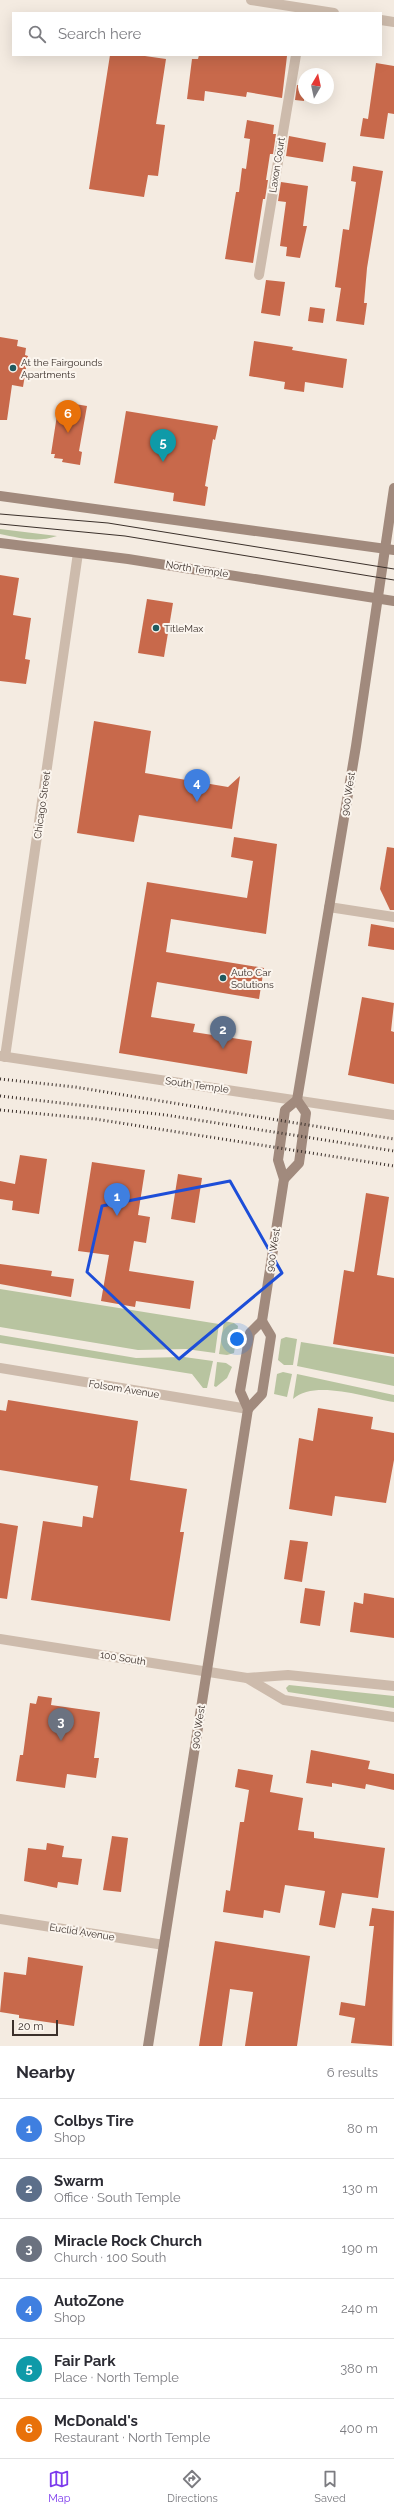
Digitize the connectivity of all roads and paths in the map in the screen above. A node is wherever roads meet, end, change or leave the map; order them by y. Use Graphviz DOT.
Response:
graph roads {
  1 [pos="251,0"];
  2 [pos="303,11"];
  3 [pos="318,12"];
  4 [pos="382,20"];
  5 [pos="394,22"];
  6 [pos="296,56"];
  7 [pos="259,275"];
  8 [pos="394,488"];
  9 [pos="0,496"];
  10 [pos="0,543"];
  11 [pos="389,549"];
  12 [pos="78,553"];
  13 [pos="377,598"];
  14 [pos="394,601"];
  15 [pos="328,907"];
  16 [pos="394,917"];
  17 [pos="2,1056"];
  18 [pos="297,1100"];
  19 [pos="394,1115"];
  20 [pos="284,1179"];
  21 [pos="262,1321"];
  22 [pos="0,1368"];
  23 [pos="248,1409"];
  24 [pos="0,1639"];
  25 [pos="206,1672"];
  26 [pos="247,1678"];
  27 [pos="394,1686"];
  28 [pos="394,1717"];
  29 [pos="0,1920"];
  30 [pos="164,1945"];
  31 [pos="148,2046"];
  1 -- 2 [label="street"];
  2 -- 3 [label="street"];
  4 -- 5 [label="street"];
  6 -- 7 [label="street, Laxon Court"];
  8 -- 11 [label="main road, 900 West"];
  9 -- 11 [label="main road"];
  10 -- 12 [label="main road, North Temple"];
  11 -- 13 [label="main road, 900 West"];
  12 -- 13 [label="main road, North Temple"];
  12 -- 17 [label="street, Chicago Street"];
  13 -- 14 [label="main road, North Temple"];
  13 -- 15 [label="main road, 900 West"];
  15 -- 16 [label="street"];
  15 -- 18 [label="main road, 900 West"];
  17 -- 18 [label="street, South Temple"];
  18 -- 19 [label="street, South Temple"];
  18 -- 20 [label="main road, 900 West"];
  18 -- 20 [label="main road"];
  20 -- 21 [label="main road, 900 West"];
  21 -- 23 [label="main road"];
  21 -- 23 [label="main road"];
  22 -- 23 [label="street, Folsom Avenue"];
  23 -- 25 [label="main road, 900 West"];
  24 -- 25 [label="street, 100 South"];
  25 -- 26 [label="street, 100 South"];
  25 -- 30 [label="main road, 900 West"];
  26 -- 27 [label="street, 100 South"];
  26 -- 28 [label="street, 100 South"];
  29 -- 30 [label="street, Euclid Avenue"];
  30 -- 31 [label="main road, 900 West"];
}
